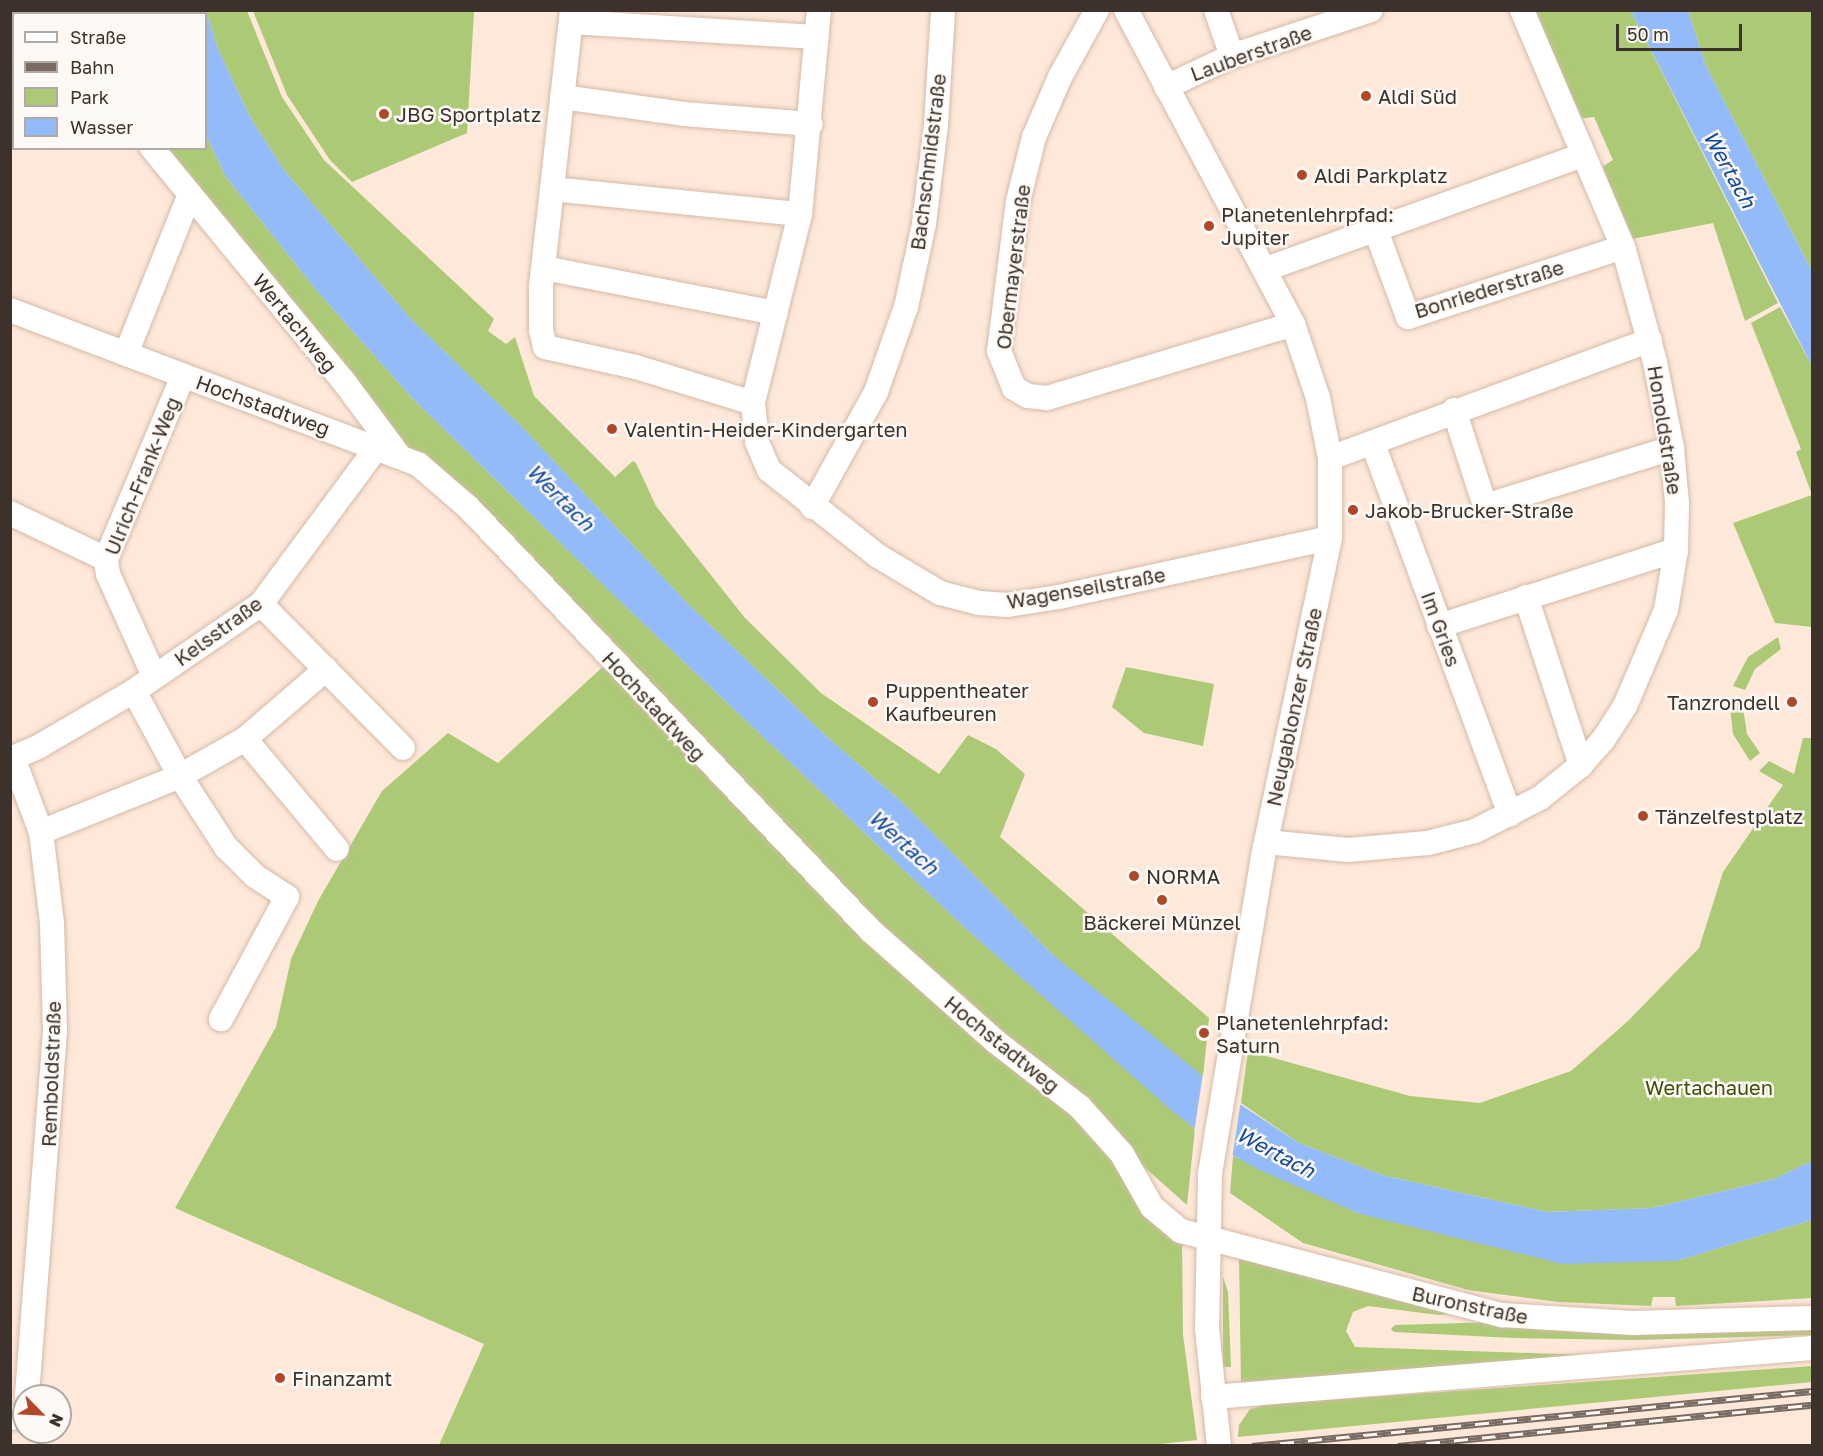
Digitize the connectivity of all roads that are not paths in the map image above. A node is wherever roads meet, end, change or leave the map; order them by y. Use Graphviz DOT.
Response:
graph roads {
  1 [pos="819,10"];
  2 [pos="942,10"];
  3 [pos="1097,10"];
  4 [pos="1126,10"];
  5 [pos="1215,10"];
  6 [pos="1371,10"];
  7 [pos="1522,10"];
  8 [pos="571,16"];
  9 [pos="817,37"];
  10 [pos="1232,56"];
  11 [pos="1166,87"];
  12 [pos="562,97"];
  13 [pos="811,124"];
  14 [pos="154,150"];
  15 [pos="1582,155"];
  16 [pos="552,189"];
  17 [pos="190,194"];
  18 [pos="800,214"];
  19 [pos="1376,228"];
  20 [pos="1623,247"];
  21 [pos="544,268"];
  22 [pos="1266,269"];
  23 [pos="10,310"];
  24 [pos="776,313"];
  25 [pos="1293,324"];
  26 [pos="1650,340"];
  27 [pos="126,354"];
  28 [pos="183,376"];
  29 [pos="753,403"];
  30 [pos="1454,410"];
  31 [pos="1373,444"];
  32 [pos="1672,448"];
  33 [pos="387,451"];
  34 [pos="1330,458"];
  35 [pos="812,507"];
  36 [pos="10,513"];
  37 [pos="1330,537"];
  38 [pos="1676,550"];
  39 [pos="106,559"];
  40 [pos="1526,597"];
  41 [pos="261,604"];
  42 [pos="1439,626"];
  43 [pos="326,669"];
  44 [pos="154,676"];
  45 [pos="134,691"];
  46 [pos="245,739"];
  47 [pos="403,748"];
  48 [pos="12,759"];
  49 [pos="1581,765"];
  50 [pos="180,776"];
  51 [pos="1510,814"];
  52 [pos="41,832"];
  53 [pos="1266,842"];
  54 [pos="337,849"];
  55 [pos="220,1019"];
  56 [pos="1206,1237"];
  57 [pos="1812,1318"];
  58 [pos="1812,1348"];
  59 [pos="28,1384"];
  60 [pos="1213,1397"];
  61 [pos="1219,1446"];
  1 -- 9 [label="street"];
  2 -- 35 [label="street, Bachschmidstraße"];
  3 -- 25 [label="street, Obermayerstraße"];
  4 -- 11 [label="street, Neugablonzer Straße"];
  5 -- 10 [label="street"];
  6 -- 10 [label="street, Lauberstraße"];
  7 -- 15 [label="street, Honoldstraße"];
  8 -- 9 [label="street"];
  8 -- 12 [label="street"];
  9 -- 13 [label="street"];
  10 -- 11 [label="street, Lauberstraße"];
  11 -- 22 [label="street, Neugablonzer Straße"];
  12 -- 13 [label="street"];
  12 -- 16 [label="street"];
  13 -- 18 [label="street"];
  14 -- 17 [label="street, Wertachweg"];
  15 -- 19 [label="street"];
  15 -- 20 [label="street, Honoldstraße"];
  16 -- 18 [label="street"];
  16 -- 21 [label="street"];
  17 -- 27 [label="street"];
  17 -- 33 [label="street, Wertachweg"];
  18 -- 24 [label="street"];
  19 -- 20 [label="street, Bonriederstraße"];
  19 -- 22 [label="street"];
  20 -- 26 [label="street, Honoldstraße"];
  21 -- 24 [label="street"];
  21 -- 29 [label="street"];
  22 -- 25 [label="street, Neugablonzer Straße"];
  23 -- 27 [label="street, Hochstadtweg"];
  24 -- 29 [label="street"];
  25 -- 34 [label="street, Neugablonzer Straße"];
  26 -- 30 [label="street"];
  26 -- 32 [label="street, Honoldstraße"];
  27 -- 28 [label="street, Hochstadtweg"];
  28 -- 33 [label="street, Hochstadtweg"];
  28 -- 39 [label="street, Ulrich-Frank-Weg"];
  29 -- 35 [label="street, Wagenseilstraße"];
  30 -- 31 [label="street"];
  30 -- 32 [label="street"];
  31 -- 34 [label="street"];
  31 -- 42 [label="street, Im Gries"];
  32 -- 38 [label="street, Honoldstraße"];
  33 -- 41 [label="street, Kelsstraße"];
  33 -- 56 [label="street, Hochstadtweg"];
  34 -- 37 [label="street, Neugablonzer Straße"];
  35 -- 37 [label="street, Wagenseilstraße"];
  36 -- 39 [label="street"];
  37 -- 53 [label="street, Neugablonzer Straße"];
  38 -- 40 [label="street"];
  38 -- 49 [label="street, Honoldstraße"];
  39 -- 44 [label="street, Ulrich-Frank-Weg"];
  40 -- 42 [label="street"];
  40 -- 49 [label="street"];
  41 -- 43 [label="street"];
  41 -- 44 [label="street, Kelsstraße"];
  42 -- 51 [label="street, Im Gries"];
  43 -- 46 [label="street"];
  43 -- 47 [label="street"];
  44 -- 45 [label="street, Kelsstraße"];
  45 -- 48 [label="street, Kelsstraße"];
  45 -- 50 [label="street"];
  46 -- 50 [label="street"];
  46 -- 54 [label="street"];
  48 -- 52 [label="street, Remboldstraße"];
  49 -- 51 [label="street, Honoldstraße"];
  50 -- 52 [label="street"];
  50 -- 55 [label="street"];
  51 -- 53 [label="street, Honoldstraße"];
  52 -- 59 [label="street, Remboldstraße"];
  53 -- 56 [label="street, Neugablonzer Straße"];
  56 -- 57 [label="street, Buronstraße"];
  56 -- 60 [label="street, Neugablonzer Straße"];
  58 -- 60 [label="street"];
  60 -- 61 [label="street, Neugablonzer Straße"];
}
